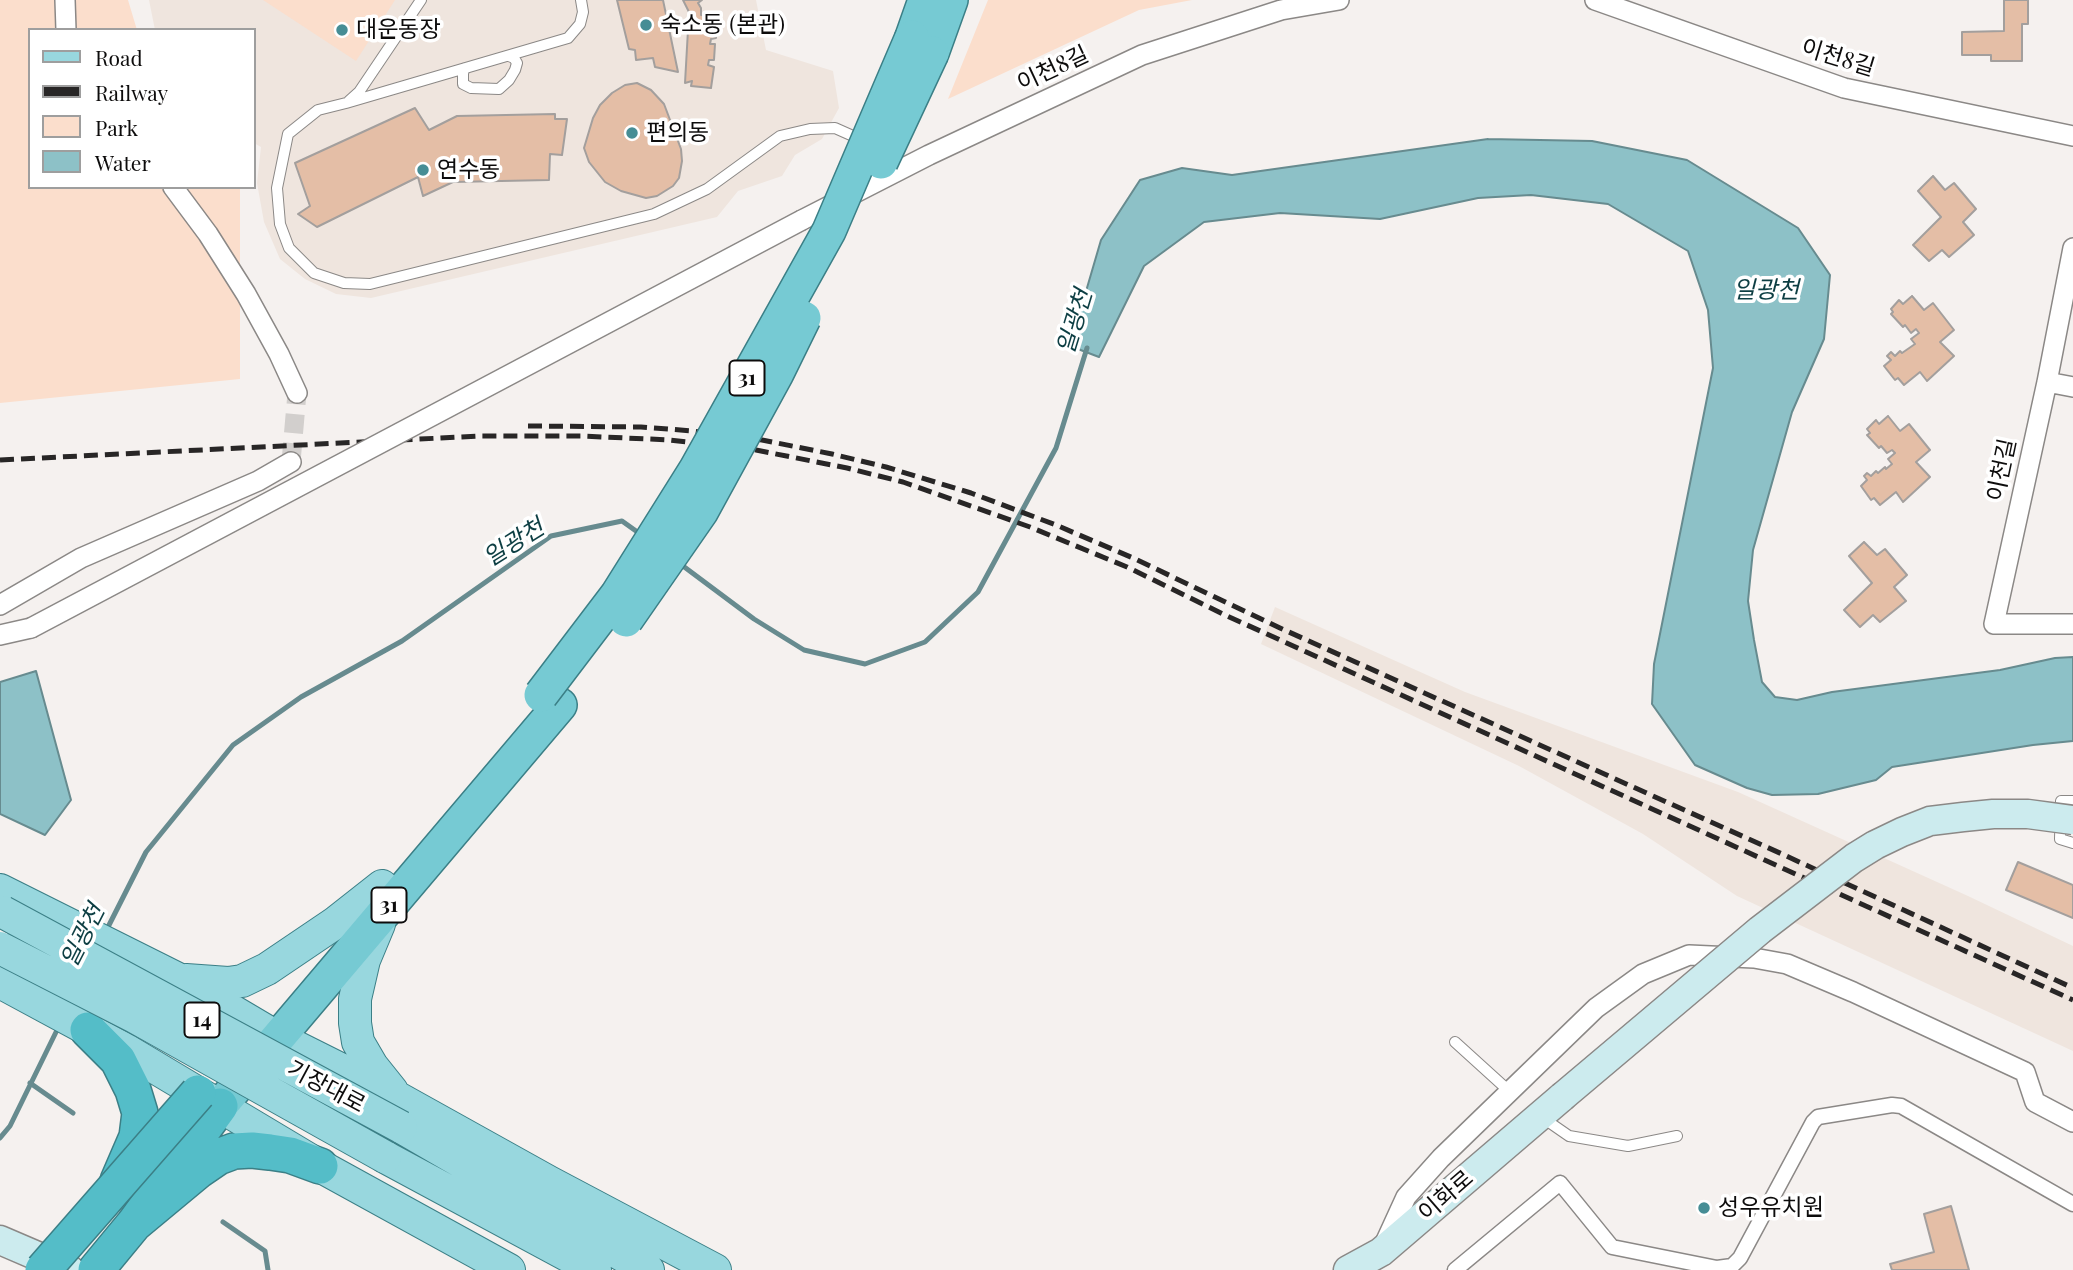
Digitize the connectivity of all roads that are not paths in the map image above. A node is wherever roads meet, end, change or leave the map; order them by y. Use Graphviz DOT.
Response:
graph roads {
  1 [pos="65,0"];
  2 [pos="421,0"];
  3 [pos="581,0"];
  4 [pos="925,0"];
  5 [pos="951,0"];
  6 [pos="1339,0"];
  7 [pos="1595,0"];
  8 [pos="66,28"];
  9 [pos="922,45"];
  10 [pos="509,55"];
  11 [pos="465,68"];
  12 [pos="346,103"];
  13 [pos="2073,136"];
  14 [pos="891,153"];
  15 [pos="174,189"];
  16 [pos="2073,248"];
  17 [pos="2046,382"];
  18 [pos="2073,387"];
  19 [pos="297,393"];
  20 [pos="291,463"];
  21 [pos="0,605"];
  22 [pos="2073,624"];
  23 [pos="0,635"];
  24 [pos="2073,801"];
  25 [pos="2073,820"];
  26 [pos="2073,843"];
  27 [pos="384,898"];
  28 [pos="5,899"];
  29 [pos="0,948"];
  30 [pos="173,976"];
  31 [pos="0,982"];
  32 [pos="88,1030"];
  33 [pos="268,1032"];
  34 [pos="1455,1042"];
  35 [pos="126,1050"];
  36 [pos="1509,1091"];
  37 [pos="398,1097"];
  38 [pos="209,1100"];
  39 [pos="1539,1116"];
  40 [pos="2073,1122"];
  41 [pos="1678,1136"];
  42 [pos="320,1166"];
  43 [pos="112,1193"];
  44 [pos="2073,1204"];
  45 [pos="134,1224"];
  46 [pos="0,1240"];
  47 [pos="1381,1252"];
  48 [pos="34,1261"];
  49 [pos="70,1270"];
  50 [pos="96,1270"];
  51 [pos="509,1270"];
  52 [pos="595,1270"];
  53 [pos="648,1270"];
  54 [pos="715,1270"];
  55 [pos="1349,1270"];
  56 [pos="1455,1270"];
  1 -- 8 [label="street"];
  2 -- 12 [label="lane"];
  3 -- 10 [label="lane"];
  4 -- 9 [label="highway, 31"];
  5 -- 9 [label="highway, 31"];
  6 -- 23 [label="street, 이천8길, bridge"];
  7 -- 13 [label="street, 이천8길"];
  9 -- 27 [label="highway, 31, bridge"];
  10 -- 11 [label="lane"];
  10 -- 11 [label="lane"];
  11 -- 12 [label="lane"];
  12 -- 14 [label="lane"];
  15 -- 19 [label="street"];
  16 -- 17 [label="street, 이천길"];
  17 -- 18 [label="street"];
  17 -- 22 [label="street, 이천길"];
  20 -- 21 [label="street"];
  24 -- 26 [label="lane"];
  25 -- 39 [label="main road, 이화로, bridge"];
  27 -- 30 [label="main road"];
  27 -- 33 [label="highway, 31"];
  27 -- 37 [label="main road"];
  28 -- 30 [label="main road"];
  28 -- 53 [label="main road, 기장대로 / 14, bridge"];
  29 -- 52 [label="main road, 기장대로 / 14, bridge"];
  30 -- 33 [label="main road"];
  30 -- 35 [label="main road"];
  31 -- 32 [label="main road"];
  32 -- 35 [label="main road"];
  32 -- 43 [label="highway, bridge"];
  33 -- 37 [label="main road"];
  33 -- 38 [label="highway, 31"];
  34 -- 36 [label="lane"];
  35 -- 38 [label="main road"];
  36 -- 40 [label="street"];
  36 -- 47 [label="street"];
  37 -- 42 [label="main road"];
  37 -- 54 [label="main road"];
  38 -- 42 [label="main road"];
  38 -- 43 [label="highway, bridge"];
  38 -- 45 [label="highway"];
  39 -- 41 [label="lane"];
  39 -- 47 [label="main road, 이화로"];
  42 -- 45 [label="highway"];
  42 -- 51 [label="main road"];
  43 -- 48 [label="highway, bridge"];
  44 -- 56 [label="street"];
  45 -- 50 [label="highway"];
  46 -- 48 [label="main road"];
  47 -- 55 [label="main road, 이화로"];
  48 -- 49 [label="main road"];
}
